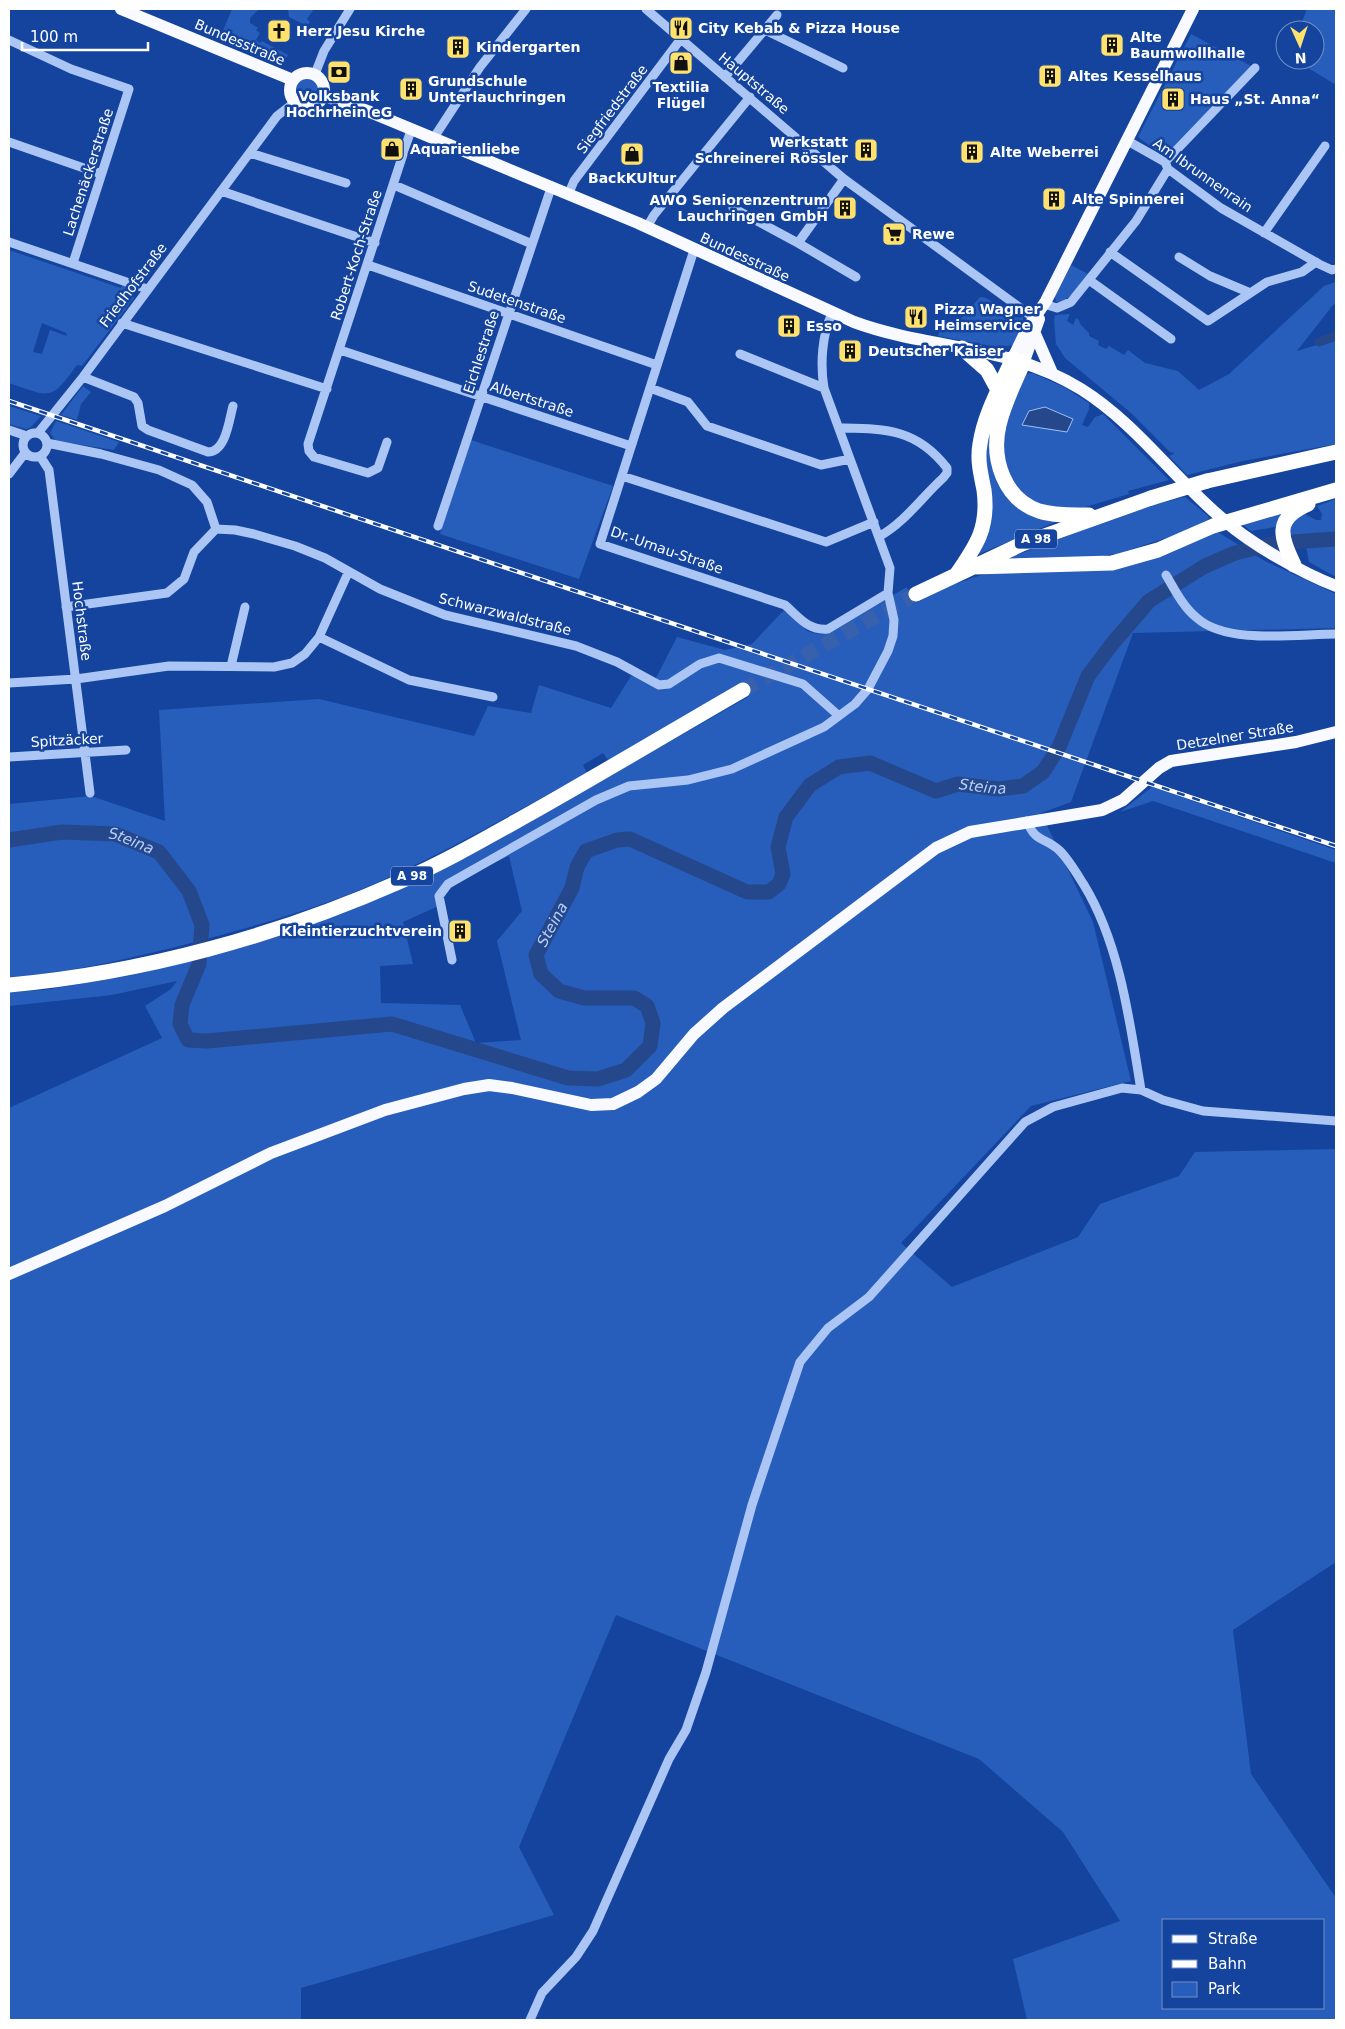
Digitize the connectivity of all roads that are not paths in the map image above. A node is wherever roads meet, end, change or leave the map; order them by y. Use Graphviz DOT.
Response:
graph roads {
  1 [pos="121,9"];
  2 [pos="350,9"];
  3 [pos="526,9"];
  4 [pos="646,9"];
  5 [pos="1193,9"];
  6 [pos="777,15"];
  7 [pos="765,30"];
  8 [pos="9,40"];
  9 [pos="680,40"];
  10 [pos="843,68"];
  11 [pos="1255,68"];
  12 [pos="315,74"];
  13 [pos="725,77"];
  14 [pos="293,80"];
  15 [pos="323,95"];
  16 [pos="750,97"];
  17 [pos="295,102"];
  18 [pos="411,130"];
  19 [pos="433,139"];
  20 [pos="1126,140"];
  21 [pos="9,142"];
  22 [pos="1325,146"];
  23 [pos="250,153"];
  24 [pos="1167,166"];
  25 [pos="101,174"];
  26 [pos="844,179"];
  27 [pos="346,183"];
  28 [pos="394,185"];
  29 [pos="551,188"];
  30 [pos="221,192"];
  31 [pos="568,195"];
  32 [pos="733,208"];
  33 [pos="647,228"];
  34 [pos="1264,233"];
  35 [pos="9,242"];
  36 [pos="375,243"];
  37 [pos="798,243"];
  38 [pos="532,244"];
  39 [pos="694,250"];
  40 [pos="1110,252"];
  41 [pos="1179,257"];
  42 [pos="1316,262"];
  43 [pos="73,264"];
  44 [pos="368,265"];
  45 [pos="1336,269"];
  46 [pos="856,277"];
  47 [pos="1089,280"];
  48 [pos="147,289"];
  49 [pos="1248,292"];
  50 [pos="1044,304"];
  51 [pos="832,313"];
  52 [pos="509,314"];
  53 [pos="122,323"];
  54 [pos="1036,325"];
  55 [pos="1171,339"];
  56 [pos="962,348"];
  57 [pos="340,350"];
  58 [pos="740,354"];
  59 [pos="1018,360"];
  60 [pos="657,365"];
  61 [pos="1052,373"];
  62 [pos="83,377"];
  63 [pos="650,388"];
  64 [pos="824,388"];
  65 [pos="327,389"];
  66 [pos="999,392"];
  67 [pos="481,397"];
  68 [pos="233,406"];
  69 [pos="839,428"];
  70 [pos="9,430"];
  71 [pos="38,434"];
  72 [pos="27,436"];
  73 [pos="387,442"];
  74 [pos="47,444"];
  75 [pos="631,446"];
  76 [pos="1336,452"];
  77 [pos="25,453"];
  78 [pos="40,456"];
  79 [pos="850,459"];
  80 [pos="9,474"];
  81 [pos="622,476"];
  82 [pos="1336,490"];
  83 [pos="1336,496"];
  84 [pos="1100,514"];
  85 [pos="874,522"];
  86 [pos="1226,522"];
  87 [pos="438,526"];
  88 [pos="216,529"];
  89 [pos="880,536"];
  90 [pos="1289,560"];
  91 [pos="973,567"];
  92 [pos="348,573"];
  93 [pos="1166,575"];
  94 [pos="955,576"];
  95 [pos="1336,586"];
  96 [pos="888,593"];
  97 [pos="916,594"];
  98 [pos="66,606"];
  99 [pos="245,607"];
  100 [pos="1336,634"];
  101 [pos="319,637"];
  102 [pos="231,666"];
  103 [pos="76,679"];
  104 [pos="9,683"];
  105 [pos="743,690"];
  106 [pos="493,697"];
  107 [pos="838,715"];
  108 [pos="1336,732"];
  109 [pos="126,750"];
  110 [pos="85,753"];
  111 [pos="9,757"];
  112 [pos="90,793"];
  113 [pos="1028,821"];
  114 [pos="452,960"];
  115 [pos="9,985"];
  116 [pos="1141,1090"];
  117 [pos="1336,1121"];
  118 [pos="9,1274"];
  119 [pos="530,2020"];
  1 -- 14 [label="main road, Bundesstraße"];
  2 -- 12 [label="street"];
  3 -- 19 [label="street"];
  4 -- 9 [label="street, Hauptstraße"];
  5 -- 20 [label="main road"];
  6 -- 7 [label="street"];
  7 -- 10 [label="street"];
  7 -- 13 [label="street"];
  8 -- 25 [label="street, Lachenäckerstraße"];
  9 -- 13 [label="street, Hauptstraße"];
  9 -- 31 [label="street, Siegfriedstraße"];
  11 -- 24 [label="street"];
  12 -- 14 [label="main road"];
  12 -- 15 [label="main road"];
  13 -- 16 [label="street, Hauptstraße"];
  14 -- 17 [label="main road"];
  15 -- 17 [label="main road"];
  15 -- 18 [label="main road, Bundesstraße"];
  16 -- 26 [label="street, Hauptstraße"];
  16 -- 33 [label="street"];
  17 -- 23 [label="street, Friedhofstraße"];
  18 -- 19 [label="main road, Bundesstraße"];
  18 -- 28 [label="street, Robert-Koch-Straße"];
  19 -- 29 [label="main road, Bundesstraße"];
  20 -- 24 [label="street, Am Ibrunnenrain"];
  20 -- 50 [label="main road"];
  21 -- 25 [label="street"];
  22 -- 34 [label="street"];
  23 -- 27 [label="street"];
  23 -- 30 [label="street, Friedhofstraße"];
  24 -- 34 [label="street, Am Ibrunnenrain"];
  24 -- 40 [label="street"];
  25 -- 43 [label="street, Lachenäckerstraße"];
  26 -- 37 [label="street"];
  26 -- 54 [label="street, Hauptstraße"];
  28 -- 36 [label="street, Robert-Koch-Straße"];
  28 -- 38 [label="street"];
  29 -- 31 [label="main road, Bundesstraße"];
  29 -- 38 [label="street, Eichlestraße"];
  30 -- 36 [label="street"];
  30 -- 48 [label="street, Friedhofstraße"];
  31 -- 33 [label="main road, Bundesstraße"];
  32 -- 37 [label="street"];
  33 -- 39 [label="main road, Bundesstraße"];
  34 -- 42 [label="street, Am Ibrunnenrain"];
  35 -- 43 [label="street"];
  36 -- 44 [label="street, Robert-Koch-Straße"];
  37 -- 46 [label="street"];
  38 -- 52 [label="street, Eichlestraße"];
  39 -- 51 [label="main road, Bundesstraße"];
  39 -- 60 [label="street, Dr.-Urnau-Straße"];
  40 -- 47 [label="street"];
  40 -- 49 [label="street"];
  41 -- 49 [label="street"];
  42 -- 45 [label="street, Am Ibrunnenrain"];
  42 -- 49 [label="street"];
  43 -- 48 [label="street"];
  44 -- 52 [label="street, Sudetenstraße"];
  44 -- 57 [label="street, Robert-Koch-Straße"];
  47 -- 50 [label="street"];
  47 -- 55 [label="street"];
  48 -- 53 [label="street, Friedhofstraße"];
  50 -- 54 [label="main road"];
  51 -- 56 [label="main road, Bundesstraße"];
  51 -- 64 [label="street"];
  52 -- 60 [label="street, Sudetenstraße"];
  52 -- 67 [label="street, Eichlestraße"];
  53 -- 62 [label="street, Friedhofstraße"];
  53 -- 65 [label="street"];
  54 -- 59 [label="main road"];
  54 -- 61 [label="main road"];
  56 -- 59 [label="main road, Bundesstraße"];
  56 -- 66 [label="highway"];
  57 -- 65 [label="street, Robert-Koch-Straße"];
  57 -- 67 [label="street, Albertstraße"];
  58 -- 64 [label="street"];
  59 -- 61 [label="main road, Bundesstraße"];
  59 -- 66 [label="highway"];
  59 -- 84 [label="highway"];
  60 -- 63 [label="street, Dr.-Urnau-Straße"];
  61 -- 86 [label="main road, Bundesstraße"];
  62 -- 68 [label="street"];
  62 -- 71 [label="street, Friedhofstraße"];
  63 -- 75 [label="street, Dr.-Urnau-Straße"];
  63 -- 79 [label="street"];
  64 -- 69 [label="street"];
  65 -- 73 [label="street, Robert-Koch-Straße"];
  66 -- 94 [label="highway"];
  67 -- 75 [label="street, Albertstraße"];
  67 -- 87 [label="street, Eichlestraße"];
  69 -- 79 [label="street"];
  69 -- 89 [label="street"];
  70 -- 72 [label="street"];
  71 -- 72 [label="street"];
  71 -- 74 [label="street"];
  72 -- 77 [label="street"];
  74 -- 78 [label="street"];
  74 -- 88 [label="street"];
  75 -- 81 [label="street, Dr.-Urnau-Straße"];
  76 -- 84 [label="highway, A 98, bridge"];
  77 -- 78 [label="street"];
  77 -- 80 [label="street"];
  78 -- 98 [label="street, Hochstraße"];
  79 -- 85 [label="street"];
  81 -- 85 [label="street"];
  81 -- 96 [label="street, Dr.-Urnau-Straße"];
  82 -- 86 [label="highway"];
  83 -- 90 [label="highway"];
  84 -- 91 [label="highway, A 98"];
  85 -- 89 [label="street"];
  86 -- 90 [label="main road, Bundesstraße"];
  86 -- 91 [label="highway"];
  88 -- 92 [label="street, Schwarzwaldstraße"];
  88 -- 98 [label="street"];
  89 -- 96 [label="street"];
  90 -- 95 [label="main road, Bundesstraße"];
  91 -- 94 [label="highway, A 98"];
  92 -- 101 [label="street"];
  92 -- 107 [label="street, Schwarzwaldstraße"];
  93 -- 100 [label="street"];
  94 -- 97 [label="highway, A 98"];
  96 -- 107 [label="street"];
  98 -- 103 [label="street, Hochstraße"];
  99 -- 102 [label="street"];
  101 -- 102 [label="street"];
  101 -- 106 [label="street"];
  102 -- 103 [label="street"];
  103 -- 104 [label="street"];
  103 -- 110 [label="street, Hochstraße"];
  105 -- 115 [label="highway, A 98"];
  107 -- 114 [label="street"];
  108 -- 113 [label="main road, Detzelner Straße"];
  109 -- 110 [label="street, Spitzäcker"];
  110 -- 111 [label="street, Spitzäcker"];
  110 -- 112 [label="street, Hochstraße"];
  113 -- 116 [label="street"];
  113 -- 118 [label="main road, Detzelner Straße"];
  116 -- 117 [label="street"];
  116 -- 119 [label="street"];
}
